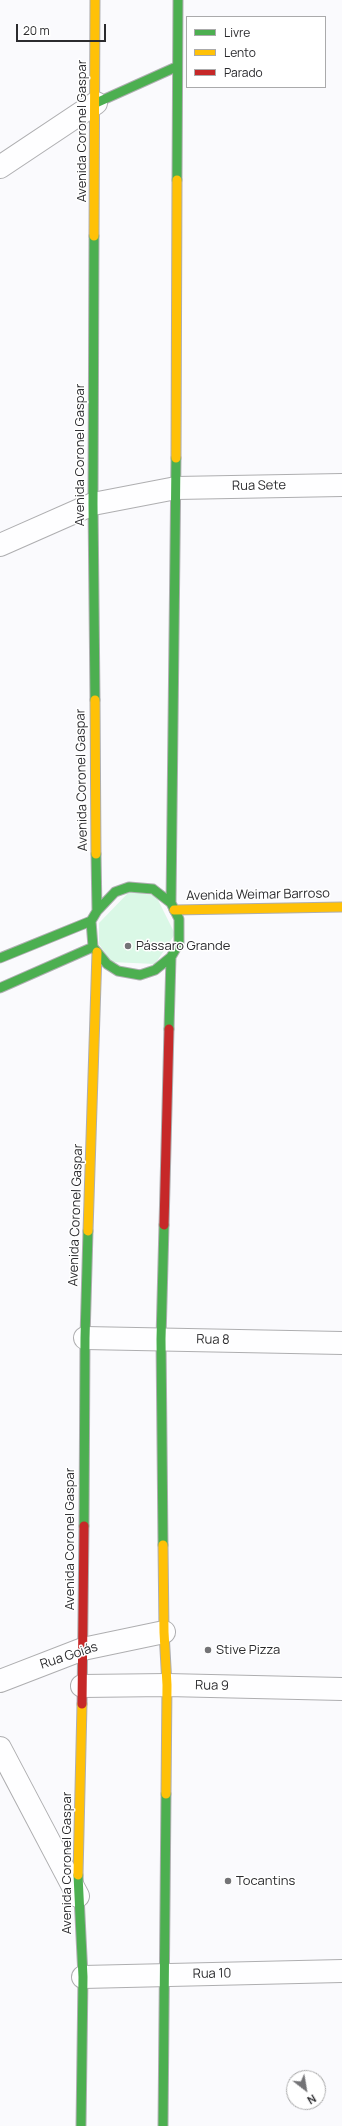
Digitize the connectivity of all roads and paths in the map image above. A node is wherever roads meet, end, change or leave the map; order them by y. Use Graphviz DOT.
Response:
graph roads {
  1 [pos="95,0"];
  2 [pos="178,0"];
  3 [pos="176,67"];
  4 [pos="96,103"];
  5 [pos="0,168"];
  6 [pos="342,485"];
  7 [pos="176,488"];
  8 [pos="93,504"];
  9 [pos="0,545"];
  10 [pos="172,906"];
  11 [pos="342,907"];
  12 [pos="97,911"];
  13 [pos="91,921"];
  14 [pos="95,949"];
  15 [pos="171,957"];
  16 [pos="0,958"];
  17 [pos="0,988"];
  18 [pos="85,1338"];
  19 [pos="161,1339"];
  20 [pos="342,1343"];
  21 [pos="164,1632"];
  22 [pos="83,1649"];
  23 [pos="0,1681"];
  24 [pos="168,1685"];
  25 [pos="82,1686"];
  26 [pos="342,1689"];
  27 [pos="0,1748"];
  28 [pos="78,1896"];
  29 [pos="342,1971"];
  30 [pos="165,1974"];
  31 [pos="83,1977"];
  32 [pos="81,2126"];
  33 [pos="163,2126"];
  1 -- 4 [label="street, Avenida Coronel Gaspar"];
  2 -- 3 [label="street"];
  3 -- 4 [label="street"];
  3 -- 7 [label="street"];
  4 -- 5 [label="street"];
  4 -- 8 [label="street, Avenida Coronel Gaspar"];
  6 -- 7 [label="street, Rua Sete"];
  7 -- 8 [label="street, Rua Sete"];
  7 -- 10 [label="street"];
  8 -- 9 [label="street, Rua Sete"];
  8 -- 12 [label="street, Avenida Coronel Gaspar"];
  10 -- 11 [label="street, Avenida Weimar Barroso"];
  10 -- 12 [label="street"];
  10 -- 15 [label="street"];
  12 -- 13 [label="street"];
  13 -- 14 [label="street"];
  13 -- 16 [label="street"];
  14 -- 15 [label="street"];
  14 -- 17 [label="street"];
  14 -- 18 [label="street, Avenida Coronel Gaspar"];
  15 -- 19 [label="street"];
  18 -- 19 [label="street, Rua 8"];
  18 -- 22 [label="street, Avenida Coronel Gaspar"];
  19 -- 20 [label="street, Rua 8"];
  19 -- 21 [label="street"];
  21 -- 22 [label="street, Rua Goiás"];
  21 -- 24 [label="street"];
  22 -- 23 [label="street, Rua Goiás"];
  22 -- 25 [label="street, Avenida Coronel Gaspar"];
  24 -- 25 [label="street, Rua 9"];
  24 -- 26 [label="street, Rua 9"];
  24 -- 30 [label="street"];
  25 -- 28 [label="street, Avenida Coronel Gaspar"];
  27 -- 28 [label="street"];
  28 -- 31 [label="street, Avenida Coronel Gaspar"];
  29 -- 30 [label="street, Rua 10"];
  30 -- 31 [label="street, Rua 10"];
  30 -- 33 [label="street"];
  31 -- 32 [label="street, Avenida Coronel Gaspar"];
}
